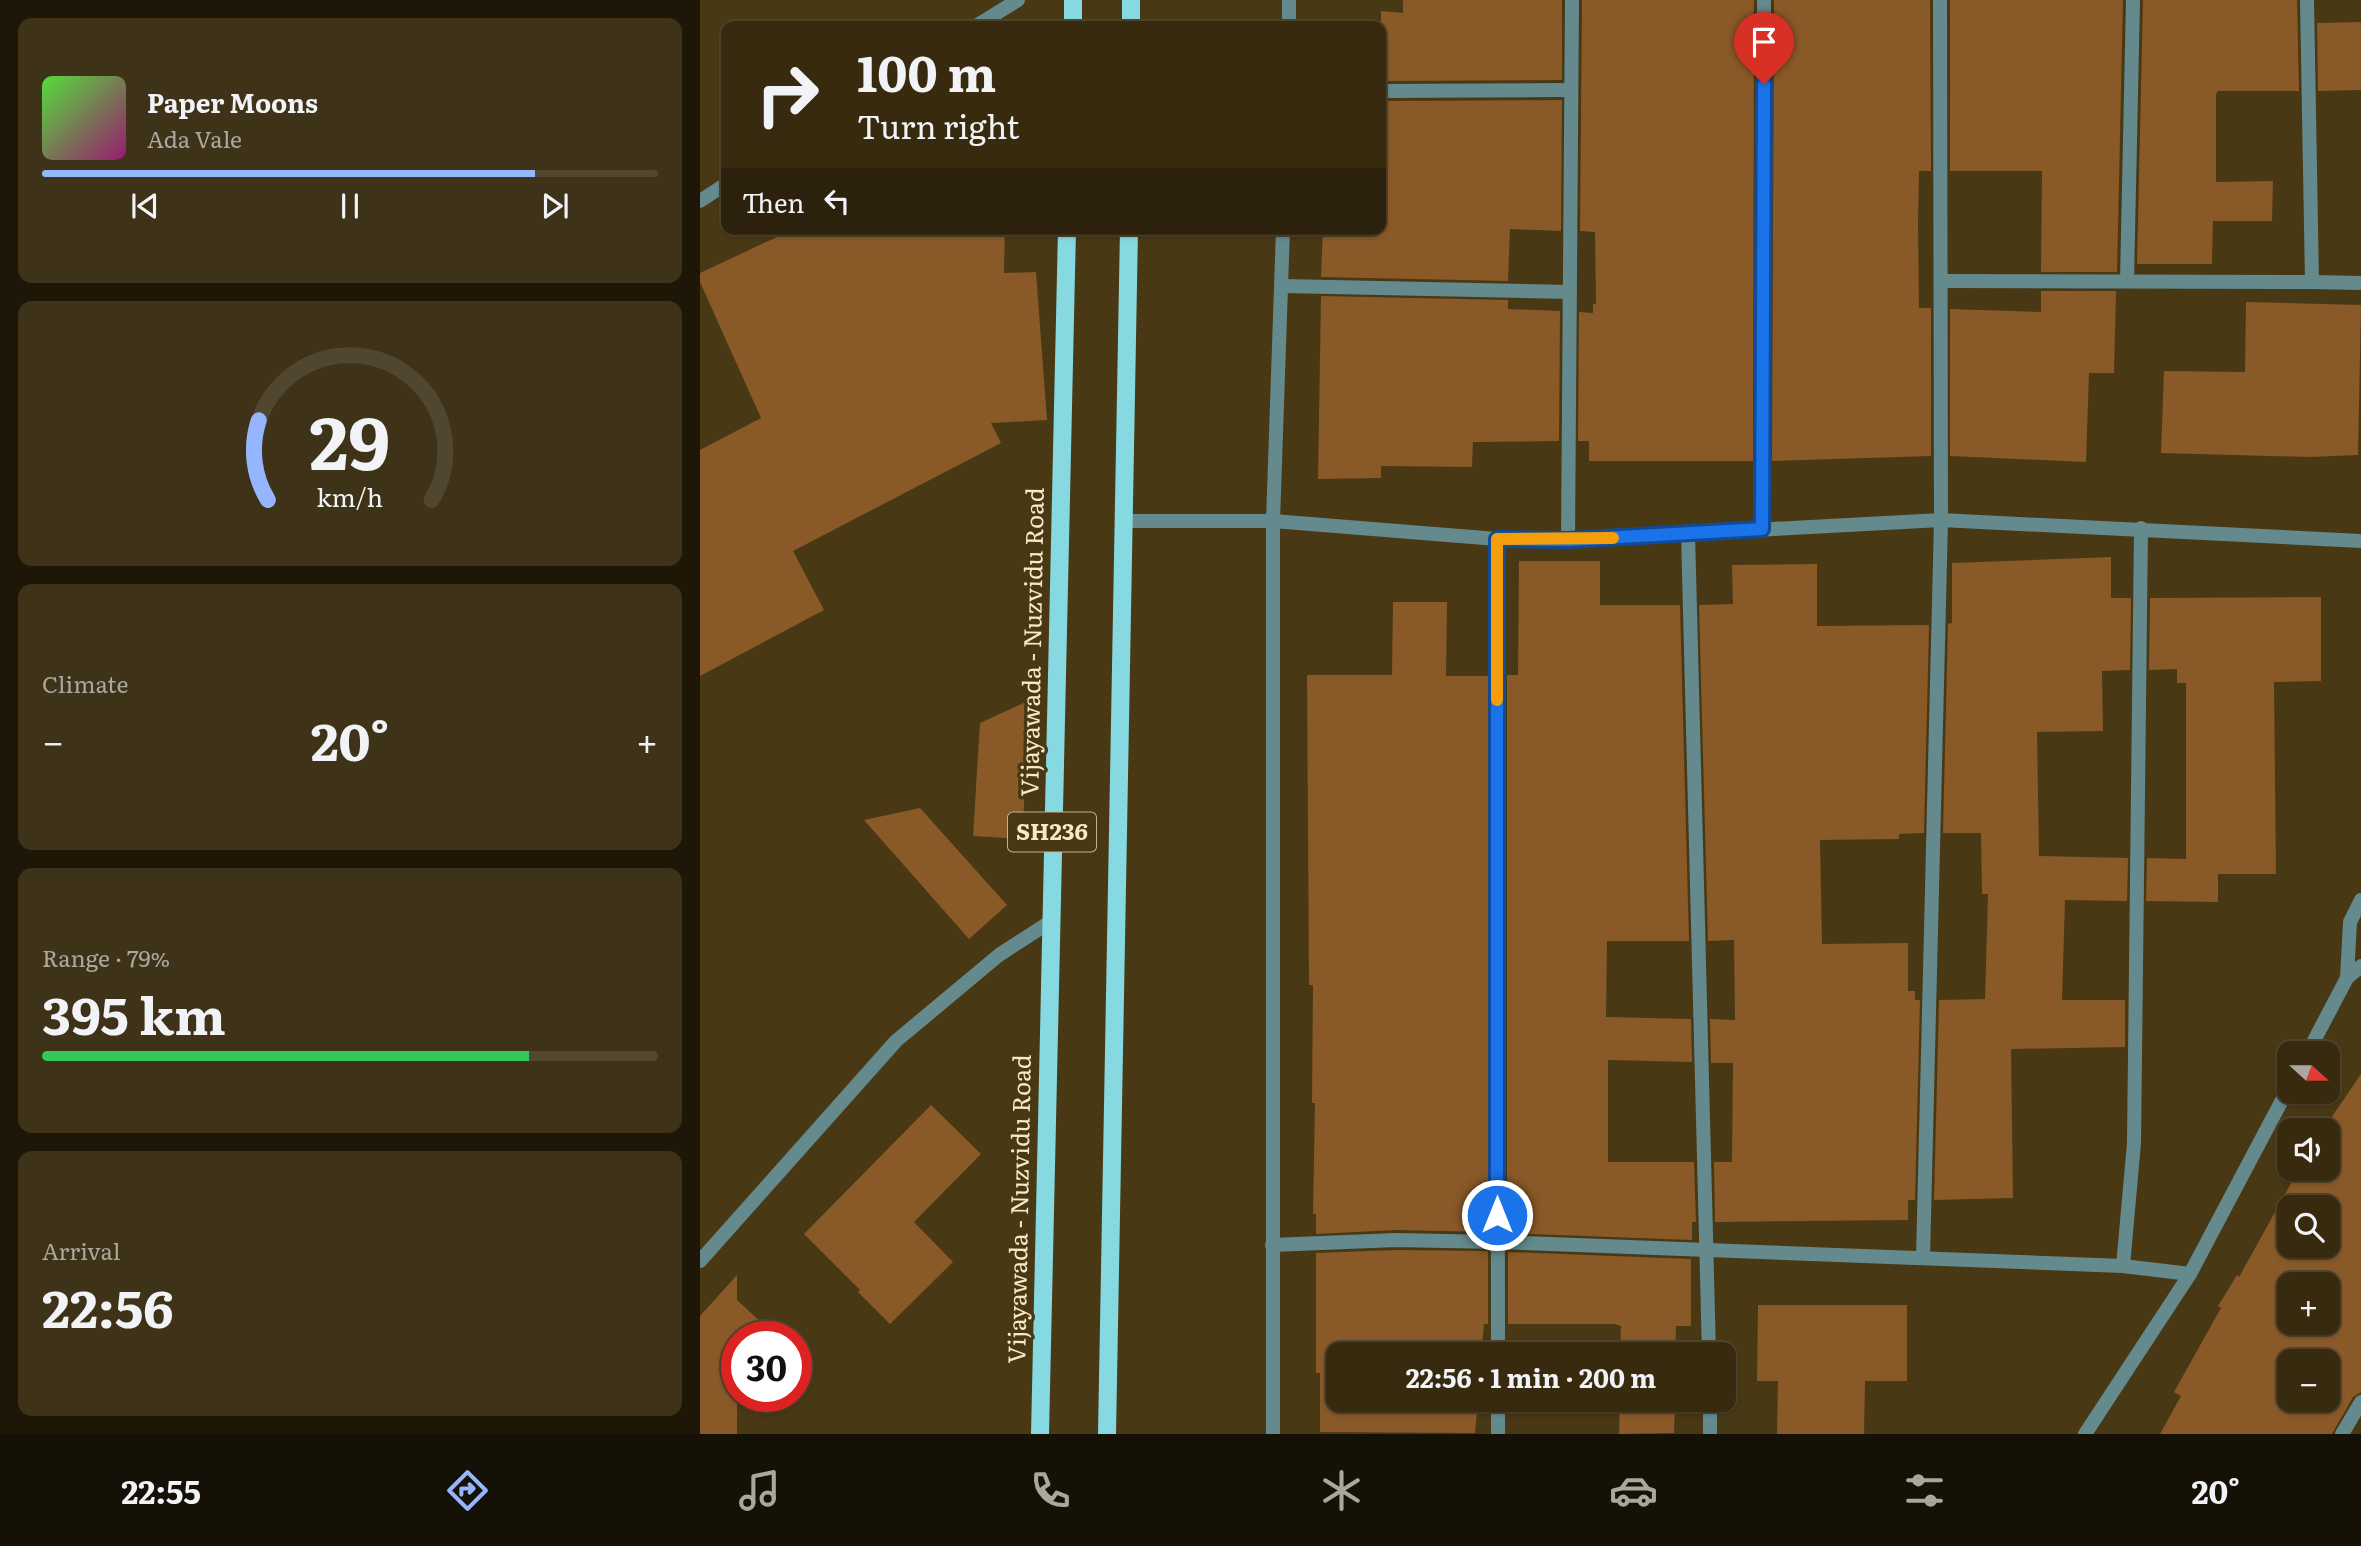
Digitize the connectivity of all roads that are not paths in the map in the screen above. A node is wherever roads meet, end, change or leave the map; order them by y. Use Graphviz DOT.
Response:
graph roads {
  1 [pos="1018,0"];
  2 [pos="1073,0"];
  3 [pos="1131,0"];
  4 [pos="1289,0"];
  5 [pos="1572,0"];
  6 [pos="1764,0"];
  7 [pos="1940,0"];
  8 [pos="2133,0"];
  9 [pos="2307,0"];
  10 [pos="984,21"];
  11 [pos="1073,21"];
  12 [pos="1131,21"];
  13 [pos="1289,21"];
  14 [pos="1571,90"];
  15 [pos="1386,91"];
  16 [pos="721,187"];
  17 [pos="700,201"];
  18 [pos="1067,235"];
  19 [pos="1129,235"];
  20 [pos="1283,235"];
  21 [pos="1942,281"];
  22 [pos="2127,281"];
  23 [pos="2312,282"];
  24 [pos="2361,283"];
  25 [pos="1282,286"];
  26 [pos="1570,292"];
  27 [pos="1941,520"];
  28 [pos="1125,521"];
  29 [pos="1273,521"];
  30 [pos="2141,528"];
  31 [pos="1762,529"];
  32 [pos="1688,533"];
  33 [pos="1497,539"];
  34 [pos="1568,540"];
  35 [pos="2361,541"];
  36 [pos="2361,900"];
  37 [pos="1050,922"];
  38 [pos="2361,966"];
  39 [pos="2347,978"];
  40 [pos="2314,1041"];
  41 [pos="2280,1104"];
  42 [pos="1497,1242"];
  43 [pos="1272,1245"];
  44 [pos="1709,1250"];
  45 [pos="1923,1258"];
  46 [pos="700,1261"];
  47 [pos="2123,1266"];
  48 [pos="2190,1274"];
  49 [pos="1498,1342"];
  50 [pos="1710,1342"];
  51 [pos="2361,1402"];
  52 [pos="1498,1412"];
  53 [pos="1710,1412"];
  54 [pos="1040,1434"];
  55 [pos="1107,1434"];
  56 [pos="1273,1434"];
  57 [pos="1498,1434"];
  58 [pos="1710,1434"];
  59 [pos="2085,1434"];
  60 [pos="2342,1434"];
  1 -- 10 [label="street"];
  2 -- 11 [label="main road"];
  3 -- 12 [label="main road"];
  4 -- 13 [label="street"];
  5 -- 14 [label="street"];
  6 -- 31 [label="street"];
  7 -- 21 [label="street"];
  8 -- 22 [label="street"];
  9 -- 23 [label="street"];
  14 -- 15 [label="street"];
  14 -- 26 [label="street"];
  16 -- 17 [label="street"];
  18 -- 37 [label="main road, Vijayawada - Nuzvidu Road / SH236"];
  19 -- 28 [label="main road, SH236"];
  20 -- 25 [label="street"];
  21 -- 22 [label="street"];
  21 -- 27 [label="street"];
  22 -- 23 [label="street"];
  23 -- 24 [label="street"];
  25 -- 26 [label="street"];
  25 -- 29 [label="street"];
  26 -- 34 [label="street"];
  27 -- 30 [label="street"];
  27 -- 31 [label="street"];
  27 -- 45 [label="street"];
  28 -- 29 [label="street"];
  28 -- 55 [label="main road, SH236"];
  29 -- 33 [label="street"];
  29 -- 43 [label="street"];
  30 -- 35 [label="street"];
  30 -- 47 [label="street"];
  31 -- 32 [label="street"];
  32 -- 34 [label="street"];
  32 -- 44 [label="street"];
  33 -- 34 [label="street"];
  33 -- 42 [label="street"];
  36 -- 39 [label="street"];
  37 -- 46 [label="street"];
  37 -- 54 [label="main road, Vijayawada - Nuzvidu Road / SH236"];
  38 -- 39 [label="street"];
  39 -- 40 [label="street"];
  41 -- 48 [label="street"];
  42 -- 43 [label="street"];
  42 -- 44 [label="street"];
  42 -- 49 [label="street"];
  43 -- 56 [label="street"];
  44 -- 45 [label="street"];
  44 -- 50 [label="street"];
  45 -- 47 [label="street"];
  47 -- 48 [label="street"];
  48 -- 59 [label="street"];
  51 -- 60 [label="street"];
  52 -- 57 [label="street"];
  53 -- 58 [label="street"];
}
